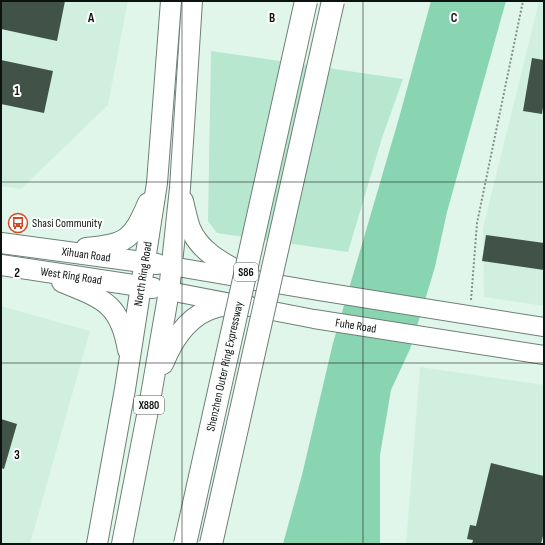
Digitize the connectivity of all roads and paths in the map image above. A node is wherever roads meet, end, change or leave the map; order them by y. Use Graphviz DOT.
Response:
graph roads {
  1 [pos="171,1"];
  2 [pos="192,1"];
  3 [pos="306,1"];
  4 [pos="333,1"];
  5 [pos="522,1"];
  6 [pos="157,183"];
  7 [pos="180,188"];
  8 [pos="1,243"];
  9 [pos="59,251"];
  10 [pos="145,263"];
  11 [pos="1,266"];
  12 [pos="171,266"];
  13 [pos="34,270"];
  14 [pos="254,280"];
  15 [pos="141,286"];
  16 [pos="169,291"];
  17 [pos="248,306"];
  18 [pos="466,315"];
  19 [pos="544,327"];
  20 [pos="544,355"];
  21 [pos="130,362"];
  22 [pos="151,395"];
  23 [pos="97,544"];
  24 [pos="122,544"];
  25 [pos="185,544"];
  26 [pos="211,544"];
  1 -- 6 [label="main road, North Ring Road"];
  2 -- 7 [label="main road"];
  3 -- 25 [label="highway, Shenzhen Outer Ring Expressway / S86, bridge"];
  4 -- 26 [label="highway, Shenzhen Outer Ring Expressway / S86, bridge"];
  5 -- 18 [label="path"];
  6 -- 9 [label="main road"];
  6 -- 10 [label="main road, North Ring Road"];
  7 -- 12 [label="main road"];
  7 -- 14 [label="main road"];
  8 -- 9 [label="main road, Xihuan Road"];
  9 -- 10 [label="main road, Xihuan Road"];
  10 -- 12 [label="main road, Xihuan Road"];
  10 -- 15 [label="main road, North Ring Road"];
  11 -- 13 [label="main road, West Ring Road"];
  12 -- 14 [label="main road"];
  12 -- 16 [label="main road, X880"];
  13 -- 15 [label="main road, West Ring Road"];
  13 -- 21 [label="main road"];
  14 -- 18 [label="main road"];
  15 -- 16 [label="main road, West Ring Road"];
  15 -- 21 [label="main road, North Ring Road / X880"];
  16 -- 17 [label="main road, Fuhe Road"];
  16 -- 22 [label="main road, X880"];
  17 -- 20 [label="main road, Fuhe Road"];
  17 -- 22 [label="main road"];
  18 -- 19 [label="main road"];
  21 -- 23 [label="main road, North Ring Road / X880"];
  22 -- 24 [label="main road, X880"];
}
